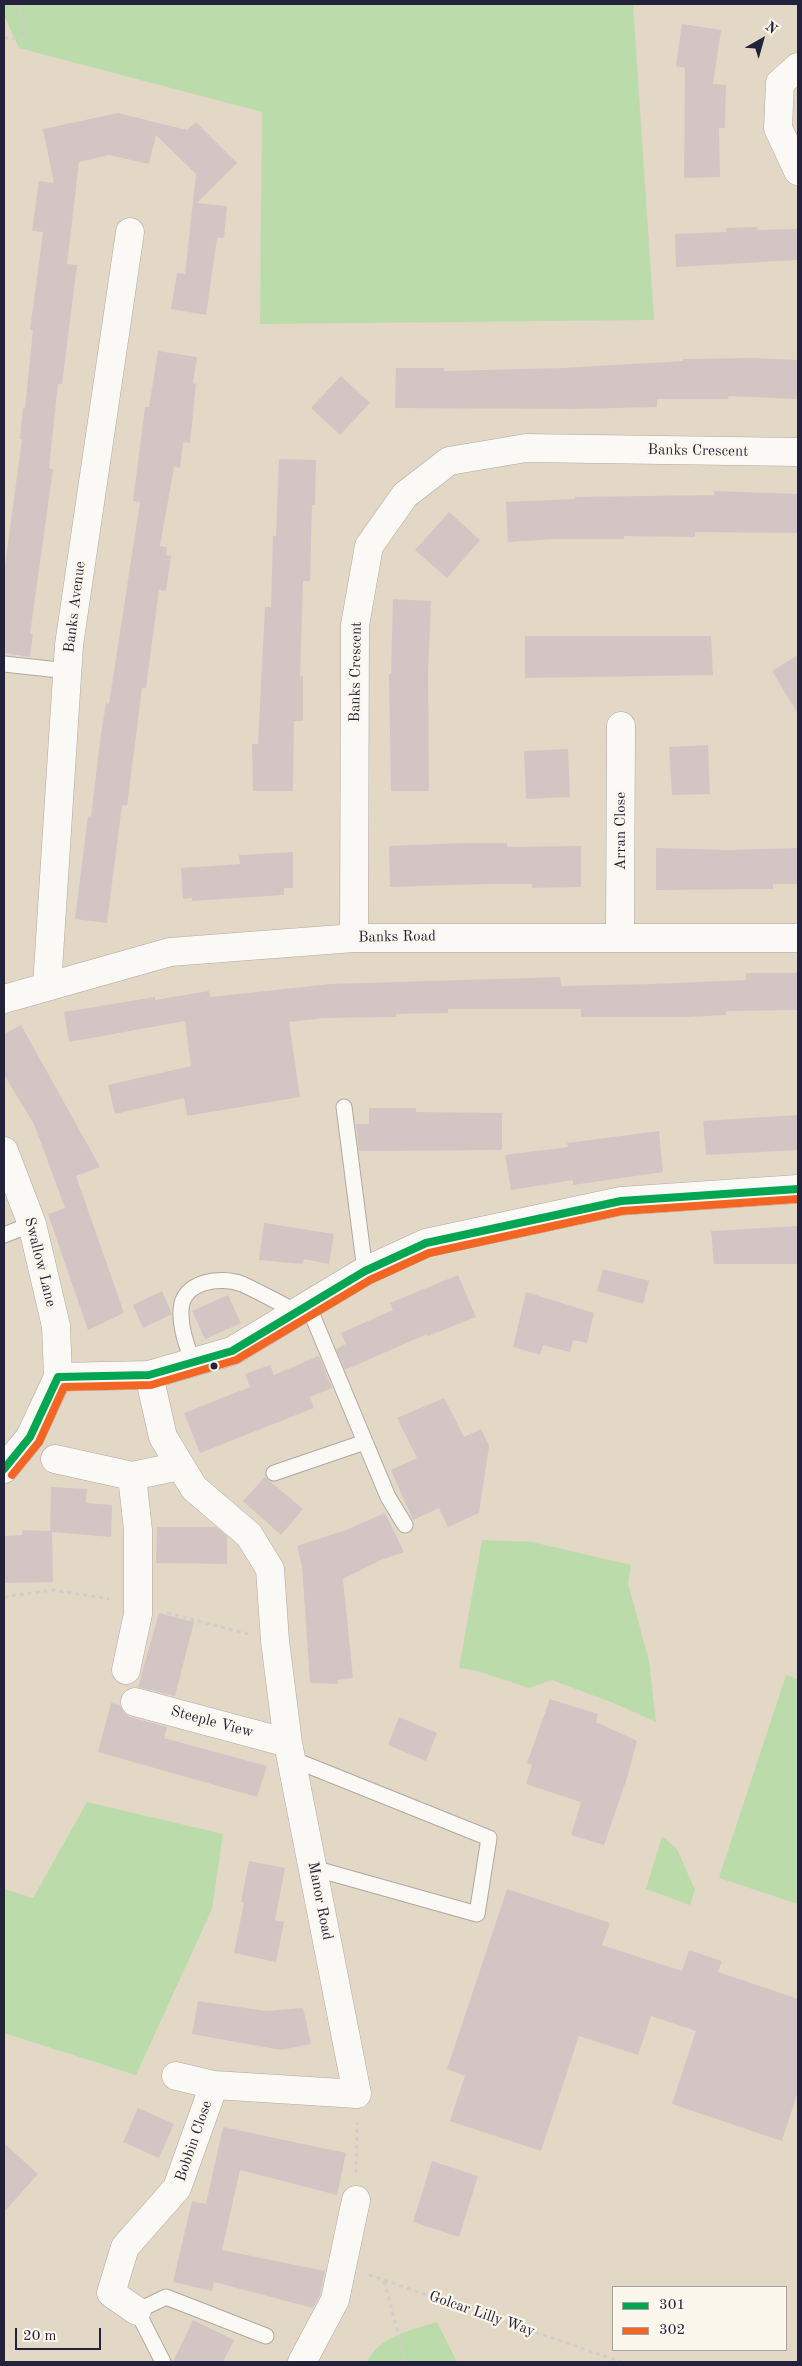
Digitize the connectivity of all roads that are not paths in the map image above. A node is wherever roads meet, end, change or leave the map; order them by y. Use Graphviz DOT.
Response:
graph roads {
  1 [pos="798,67"];
  2 [pos="798,170"];
  3 [pos="130,232"];
  4 [pos="798,452"];
  5 [pos="4,664"];
  6 [pos="68,671"];
  7 [pos="621,726"];
  8 [pos="620,937"];
  9 [pos="354,938"];
  10 [pos="798,938"];
  11 [pos="47,986"];
  12 [pos="4,999"];
  13 [pos="344,1107"];
  14 [pos="4,1150"];
  15 [pos="798,1189"];
  16 [pos="32,1224"];
  17 [pos="4,1235"];
  18 [pos="365,1271"];
  19 [pos="302,1309"];
  20 [pos="193,1363"];
  21 [pos="149,1375"];
  22 [pos="58,1377"];
  23 [pos="365,1442"];
  24 [pos="55,1459"];
  25 [pos="180,1466"];
  26 [pos="4,1469"];
  27 [pos="274,1473"];
  28 [pos="132,1476"];
  29 [pos="405,1525"];
  30 [pos="126,1670"];
  31 [pos="135,1702"];
  32 [pos="290,1751"];
  33 [pos="313,1868"];
  34 [pos="176,2076"];
  35 [pos="214,2085"];
  36 [pos="357,2094"];
  37 [pos="356,2200"];
  38 [pos="137,2311"];
  39 [pos="266,2336"];
  40 [pos="163,2362"];
  41 [pos="302,2362"];
  1 -- 2 [label="street"];
  3 -- 6 [label="street, Banks Avenue"];
  4 -- 9 [label="street, Banks Crescent"];
  5 -- 6 [label="lane"];
  6 -- 11 [label="street, Banks Avenue"];
  7 -- 8 [label="street, Arran Close"];
  8 -- 9 [label="street, Banks Road"];
  8 -- 10 [label="street, Banks Road"];
  9 -- 11 [label="street, Banks Road"];
  11 -- 12 [label="street, Banks Road"];
  13 -- 18 [label="lane"];
  14 -- 16 [label="street, Swallow Lane"];
  15 -- 18 [label="street"];
  16 -- 17 [label="lane"];
  16 -- 22 [label="street, Swallow Lane"];
  18 -- 19 [label="street"];
  19 -- 20 [label="street"];
  19 -- 20 [label="lane"];
  19 -- 23 [label="lane"];
  20 -- 21 [label="street"];
  21 -- 22 [label="street"];
  21 -- 25 [label="street, Manor Road"];
  22 -- 26 [label="street"];
  23 -- 27 [label="lane"];
  23 -- 29 [label="lane"];
  24 -- 28 [label="street"];
  25 -- 28 [label="street"];
  25 -- 32 [label="street, Manor Road"];
  28 -- 30 [label="street"];
  31 -- 32 [label="street, Steeple View"];
  32 -- 33 [label="street, Manor Road"];
  32 -- 33 [label="lane"];
  33 -- 36 [label="street, Manor Road"];
  34 -- 35 [label="street, Bobbin Close"];
  35 -- 36 [label="street, Bobbin Close"];
  35 -- 38 [label="street, Bobbin Close"];
  37 -- 41 [label="street"];
  38 -- 39 [label="lane"];
  38 -- 40 [label="lane"];
}
